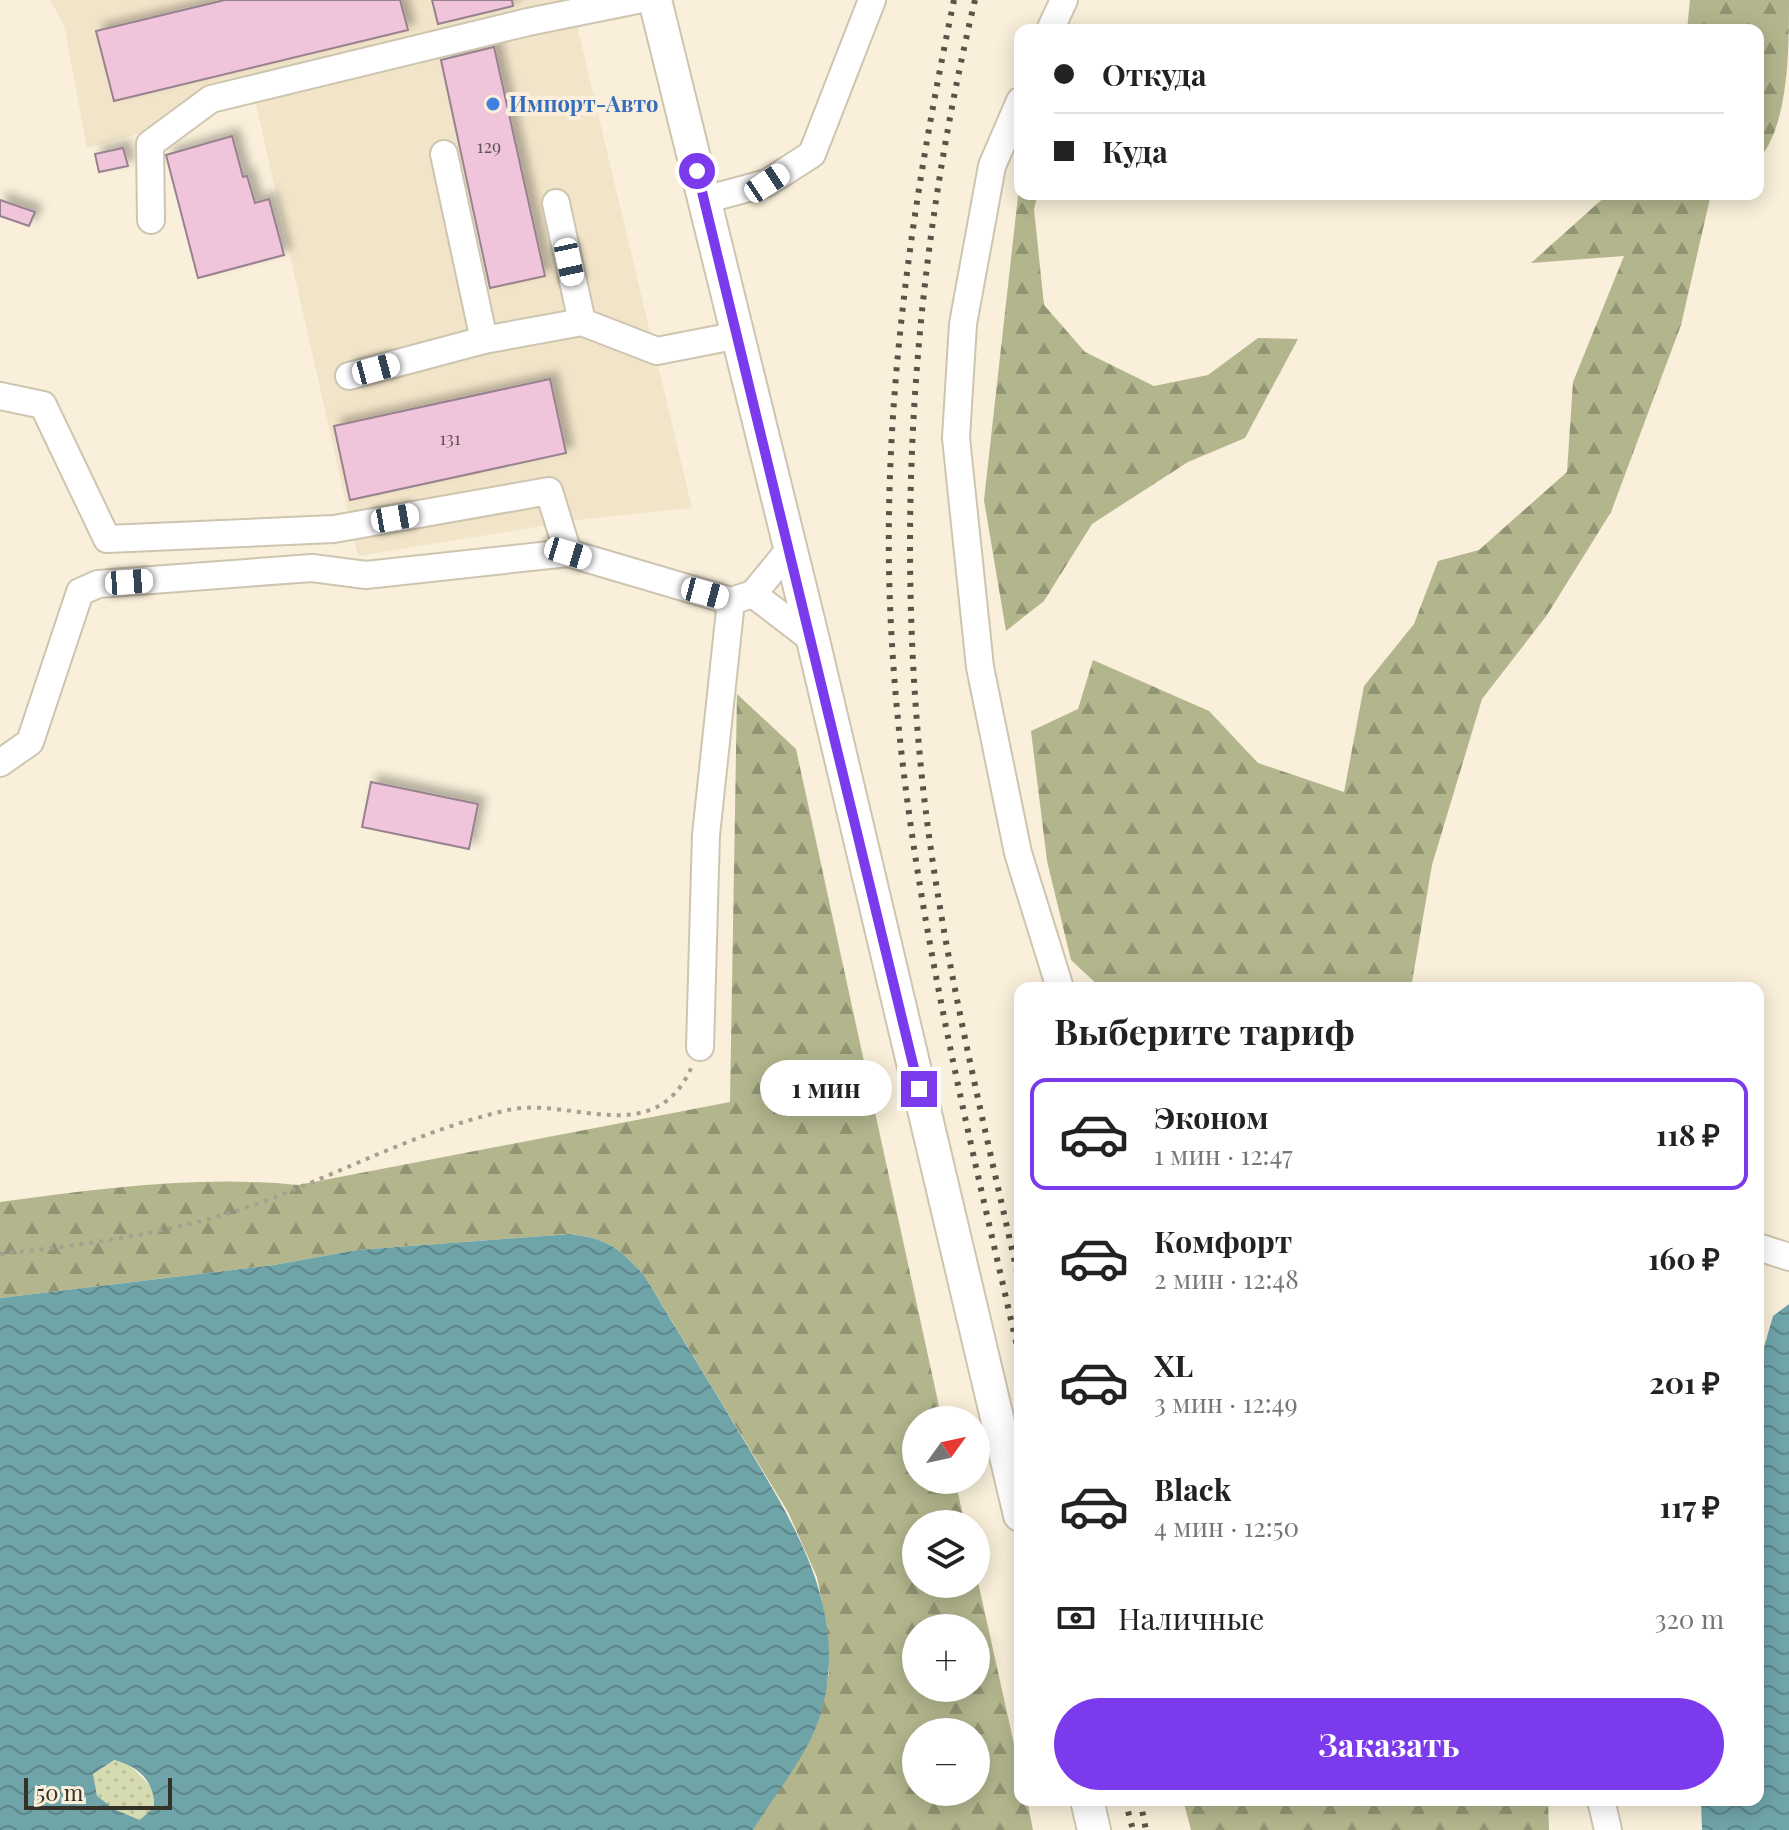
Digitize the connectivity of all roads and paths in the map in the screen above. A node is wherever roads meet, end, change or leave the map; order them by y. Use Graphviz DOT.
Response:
graph roads {
  1 [pos="637,0"];
  2 [pos="655,0"];
  3 [pos="872,0"];
  4 [pos="1064,0"];
  5 [pos="1053,24"];
  6 [pos="1014,115"];
  7 [pos="444,154"];
  8 [pos="704,200"];
  9 [pos="556,203"];
  10 [pos="151,220"];
  11 [pos="582,322"];
  12 [pos="739,335"];
  13 [pos="484,340"];
  14 [pos="349,376"];
  15 [pos="0,396"];
  16 [pos="790,549"];
  17 [pos="568,553"];
  18 [pos="742,597"];
  19 [pos="813,640"];
  20 [pos="0,763"];
  21 [pos="1058,982"];
  22 [pos="700,1047"];
  23 [pos="1764,1249"];
  24 [pos="0,1254"];
  25 [pos="1789,1257"];
  26 [pos="1014,1490"];
  27 [pos="1088,1806"];
  28 [pos="1602,1806"];
  29 [pos="1094,1830"];
  30 [pos="1608,1830"];
  1 -- 10 [label="lane"];
  2 -- 8 [label="main road"];
  3 -- 8 [label="lane"];
  4 -- 5 [label="lane"];
  6 -- 21 [label="lane"];
  7 -- 13 [label="lane"];
  8 -- 12 [label="main road"];
  9 -- 11 [label="lane"];
  11 -- 12 [label="lane"];
  11 -- 13 [label="lane"];
  12 -- 16 [label="main road"];
  13 -- 14 [label="lane"];
  15 -- 17 [label="lane"];
  16 -- 18 [label="lane"];
  16 -- 19 [label="main road"];
  17 -- 18 [label="lane"];
  17 -- 20 [label="lane"];
  18 -- 19 [label="lane"];
  18 -- 22 [label="lane"];
  19 -- 26 [label="main road"];
  22 -- 24 [label="path"];
  23 -- 25 [label="lane"];
  27 -- 29 [label="main road"];
  28 -- 30 [label="lane"];
}
